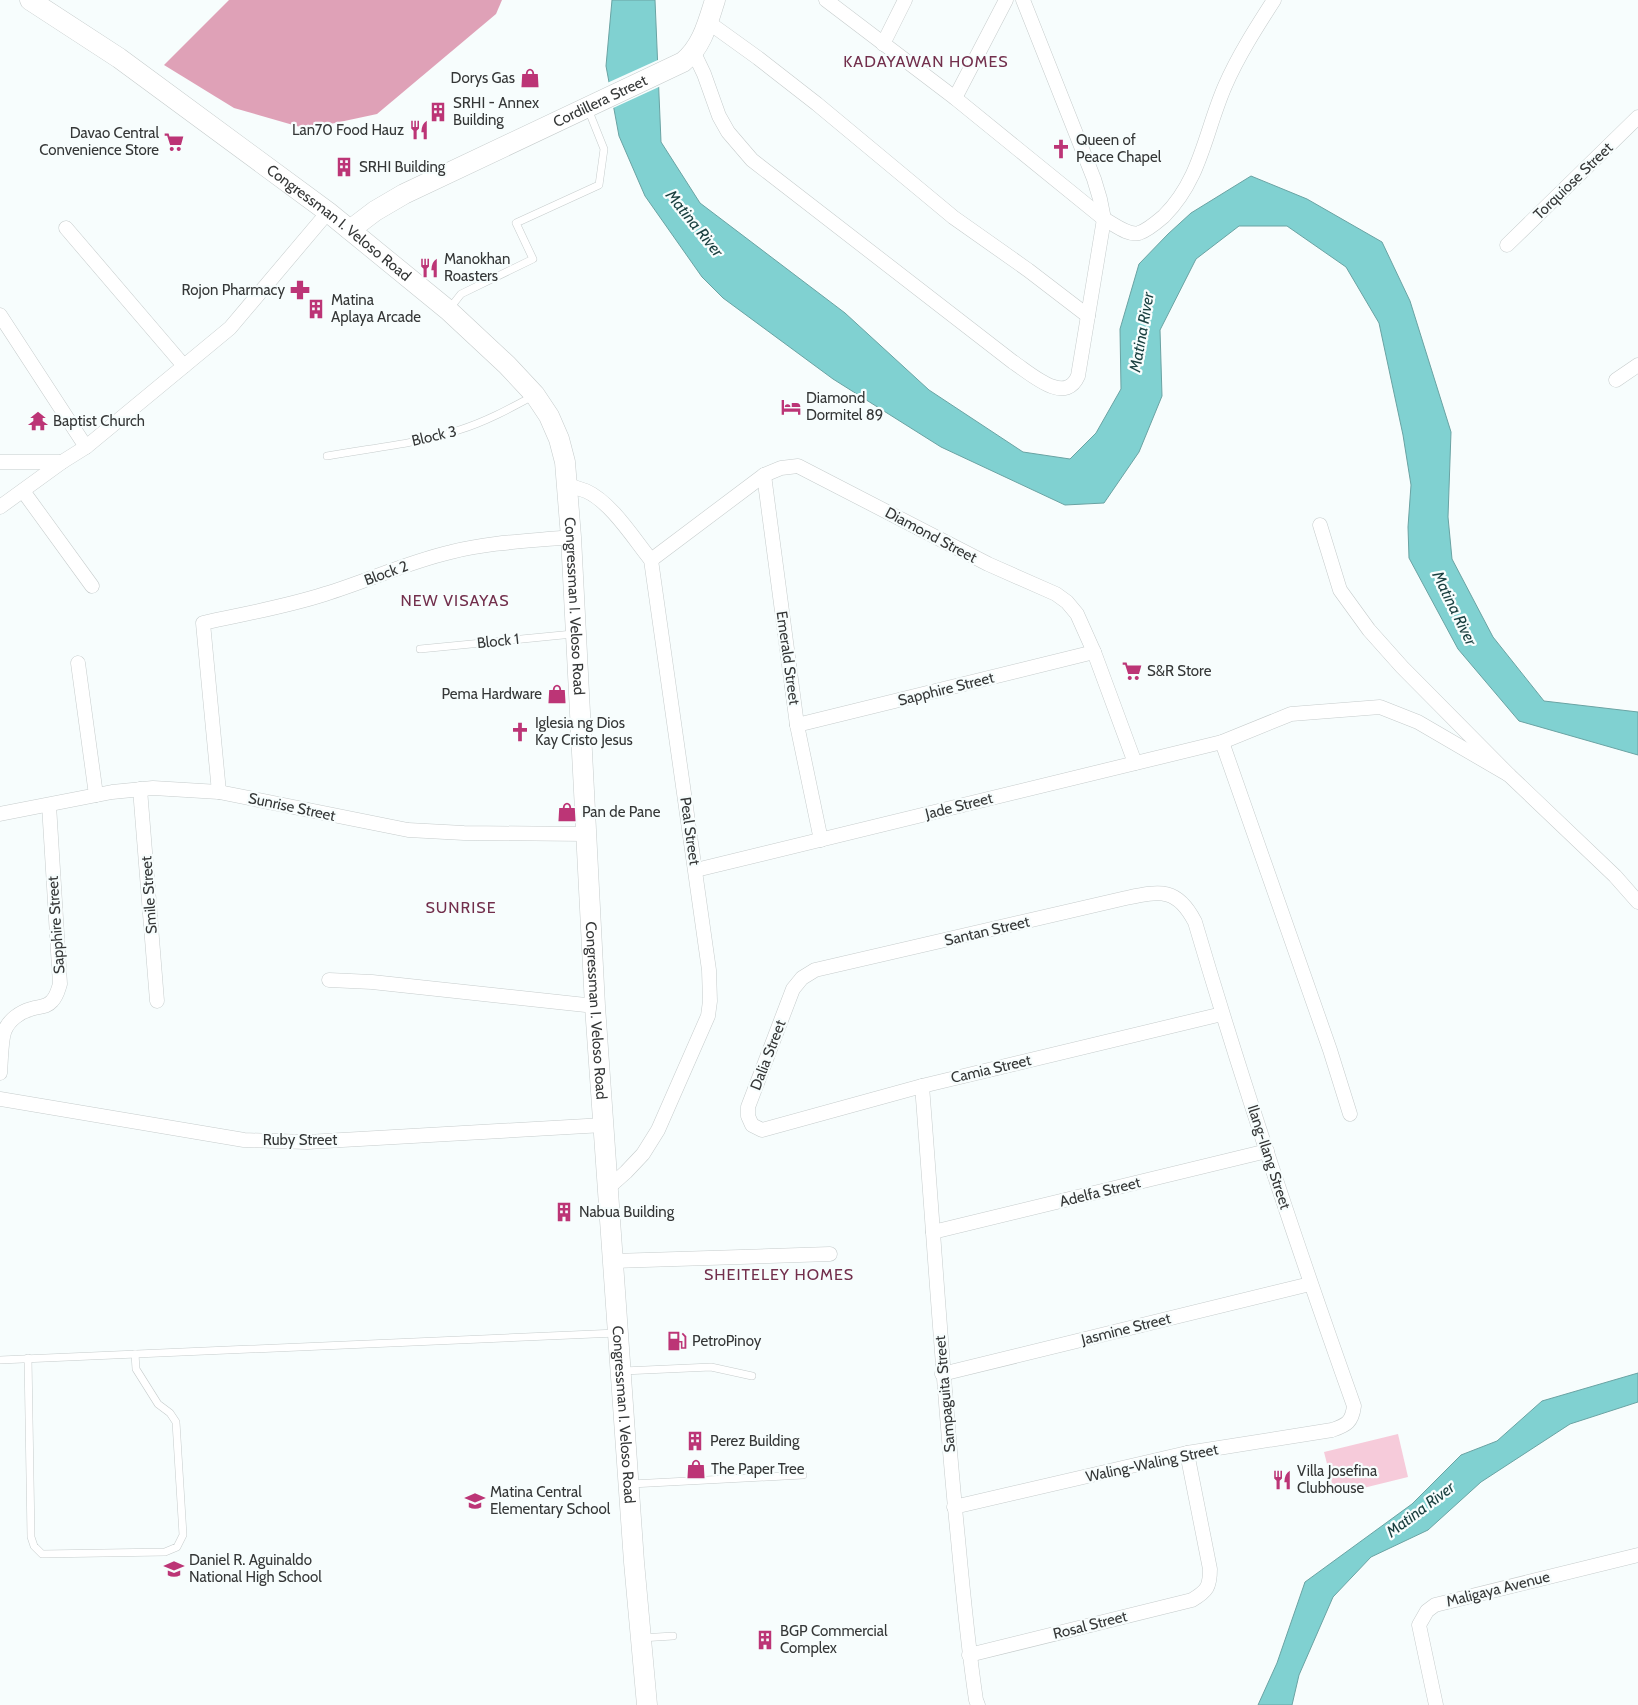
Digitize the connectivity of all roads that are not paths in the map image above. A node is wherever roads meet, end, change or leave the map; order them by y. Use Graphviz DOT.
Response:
graph roads {
  1 [pos="30,0"];
  2 [pos="715,0"];
  3 [pos="826,0"];
  4 [pos="905,0"];
  5 [pos="1006,0"];
  6 [pos="1023,0"];
  7 [pos="1274,0"];
  8 [pos="708,22"];
  9 [pos="883,44"];
  10 [pos="694,53"];
  11 [pos="954,98"];
  12 [pos="591,104"];
  13 [pos="1638,117"];
  14 [pos="328,212"];
  15 [pos="1104,219"];
  16 [pos="66,228"];
  17 [pos="350,230"];
  18 [pos="1507,245"];
  19 [pos="448,310"];
  20 [pos="0,315"];
  21 [pos="1088,316"];
  22 [pos="1638,365"];
  23 [pos="184,366"];
  24 [pos="1616,380"];
  25 [pos="535,395"];
  26 [pos="86,447"];
  27 [pos="327,456"];
  28 [pos="0,462"];
  29 [pos="62,462"];
  30 [pos="764,475"];
  31 [pos="568,486"];
  32 [pos="23,491"];
  33 [pos="0,507"];
  34 [pos="1320,525"];
  35 [pos="571,537"];
  36 [pos="650,560"];
  37 [pos="92,586"];
  38 [pos="576,633"];
  39 [pos="420,649"];
  40 [pos="1094,652"];
  41 [pos="78,663"];
  42 [pos="797,725"];
  43 [pos="1222,742"];
  44 [pos="1134,764"];
  45 [pos="1509,775"];
  46 [pos="140,789"];
  47 [pos="219,792"];
  48 [pos="96,795"];
  49 [pos="49,805"];
  50 [pos="0,814"];
  51 [pos="586,834"];
  52 [pos="822,840"];
  53 [pos="696,870"];
  54 [pos="1174,897"];
  55 [pos="1638,902"];
  56 [pos="802,978"];
  57 [pos="329,980"];
  58 [pos="157,1001"];
  59 [pos="595,1006"];
  60 [pos="1222,1014"];
  61 [pos="0,1073"];
  62 [pos="922,1086"];
  63 [pos="0,1099"];
  64 [pos="1350,1114"];
  65 [pos="604,1126"];
  66 [pos="762,1130"];
  67 [pos="1267,1151"];
  68 [pos="608,1188"];
  69 [pos="933,1232"];
  70 [pos="830,1254"];
  71 [pos="613,1262"];
  72 [pos="1310,1284"];
  73 [pos="618,1333"];
  74 [pos="135,1354"];
  75 [pos="28,1358"];
  76 [pos="0,1360"];
  77 [pos="620,1371"];
  78 [pos="942,1374"];
  79 [pos="752,1376"];
  80 [pos="1349,1422"];
  81 [pos="1187,1453"];
  82 [pos="804,1475"];
  83 [pos="628,1484"];
  84 [pos="954,1507"];
  85 [pos="1638,1555"];
  86 [pos="674,1636"];
  87 [pos="641,1638"];
  88 [pos="969,1655"];
  89 [pos="976,1703"];
  90 [pos="647,1705"];
  91 [pos="1436,1705"];
  1 -- 14 [label="main road, Congressman I. Veloso Road"];
  2 -- 8 [label="main road, Cordillera Street"];
  3 -- 9 [label="street"];
  4 -- 9 [label="street"];
  5 -- 11 [label="street"];
  6 -- 15 [label="street"];
  7 -- 15 [label="street"];
  8 -- 10 [label="main road, Cordillera Street"];
  8 -- 21 [label="street"];
  9 -- 11 [label="street"];
  10 -- 12 [label="main road, Cordillera Street"];
  10 -- 21 [label="street"];
  11 -- 15 [label="street"];
  12 -- 17 [label="main road, Cordillera Street"];
  12 -- 19 [label="lane"];
  13 -- 18 [label="street, Torquiose Street"];
  14 -- 17 [label="main road, Congressman I. Veloso Road"];
  14 -- 23 [label="street"];
  15 -- 21 [label="street"];
  16 -- 23 [label="street"];
  17 -- 19 [label="main road, Congressman I. Veloso Road"];
  19 -- 25 [label="main road, Congressman I. Veloso Road"];
  20 -- 26 [label="street"];
  22 -- 24 [label="street"];
  23 -- 26 [label="street"];
  25 -- 27 [label="lane, Block 3"];
  25 -- 31 [label="main road, Congressman I. Veloso Road"];
  26 -- 29 [label="street"];
  28 -- 29 [label="street"];
  29 -- 32 [label="street"];
  30 -- 36 [label="street, Diamond Street"];
  30 -- 40 [label="street, Diamond Street"];
  30 -- 42 [label="street, Emerald Street"];
  31 -- 35 [label="main road, Congressman I. Veloso Road"];
  31 -- 36 [label="street, Peal Street"];
  32 -- 33 [label="street"];
  32 -- 37 [label="street"];
  34 -- 45 [label="street"];
  35 -- 38 [label="main road, Congressman I. Veloso Road"];
  35 -- 47 [label="street, Block 2"];
  36 -- 53 [label="street, Peal Street"];
  38 -- 39 [label="lane, Block 1"];
  38 -- 51 [label="main road, Congressman I. Veloso Road"];
  40 -- 42 [label="street, Sapphire Street"];
  40 -- 44 [label="street, Diamond Street"];
  41 -- 48 [label="street"];
  42 -- 52 [label="street, Emerald Street"];
  43 -- 44 [label="street, Jade Street"];
  43 -- 45 [label="street, Jade Street"];
  43 -- 64 [label="street"];
  44 -- 52 [label="street, Jade Street"];
  45 -- 55 [label="street"];
  46 -- 47 [label="street, Sunrise Street"];
  46 -- 48 [label="street, Sunrise Street"];
  46 -- 58 [label="street, Smile Street"];
  47 -- 51 [label="street, Sunrise Street"];
  48 -- 49 [label="street, Sunrise Street"];
  49 -- 50 [label="street, Sunrise Street"];
  49 -- 61 [label="street, Sapphire Street"];
  51 -- 59 [label="main road, Congressman I. Veloso Road"];
  52 -- 53 [label="street, Jade Street"];
  53 -- 68 [label="street, Peal Street"];
  54 -- 56 [label="street, Santan Street"];
  54 -- 60 [label="street, Ilang-Ilang Street"];
  56 -- 66 [label="street, Dalia Street"];
  57 -- 59 [label="street"];
  59 -- 65 [label="main road, Congressman I. Veloso Road"];
  60 -- 62 [label="street, Camia Street"];
  60 -- 67 [label="street, Ilang-Ilang Street"];
  62 -- 66 [label="street, Camia Street"];
  62 -- 69 [label="street, Sampaguita Street"];
  63 -- 65 [label="street, Ruby Street"];
  65 -- 68 [label="main road, Congressman I. Veloso Road"];
  67 -- 69 [label="street, Adelfa Street"];
  67 -- 72 [label="street, Ilang-Ilang Street"];
  68 -- 71 [label="main road, Congressman I. Veloso Road"];
  69 -- 78 [label="street, Sampaguita Street"];
  70 -- 71 [label="street"];
  71 -- 73 [label="main road, Congressman I. Veloso Road"];
  72 -- 78 [label="street, Jasmine Street"];
  72 -- 80 [label="street, Ilang-Ilang Street"];
  73 -- 74 [label="lane"];
  73 -- 77 [label="main road, Congressman I. Veloso Road"];
  74 -- 75 [label="lane"];
  74 -- 75 [label="lane"];
  75 -- 76 [label="lane"];
  77 -- 79 [label="lane"];
  77 -- 83 [label="main road, Congressman I. Veloso Road"];
  78 -- 84 [label="street, Sampaguita Street"];
  80 -- 81 [label="street, Waling-Waling Street"];
  81 -- 84 [label="street, Waling-Waling Street"];
  81 -- 88 [label="street, Rosal Street"];
  82 -- 83 [label="lane"];
  83 -- 87 [label="main road, Congressman I. Veloso Road"];
  84 -- 88 [label="street, Sampaguita Street"];
  85 -- 91 [label="street, Maligaya Avenue"];
  86 -- 87 [label="lane"];
  87 -- 90 [label="main road, Congressman I. Veloso Road"];
  88 -- 89 [label="street, Sampaguita Street"];
}
